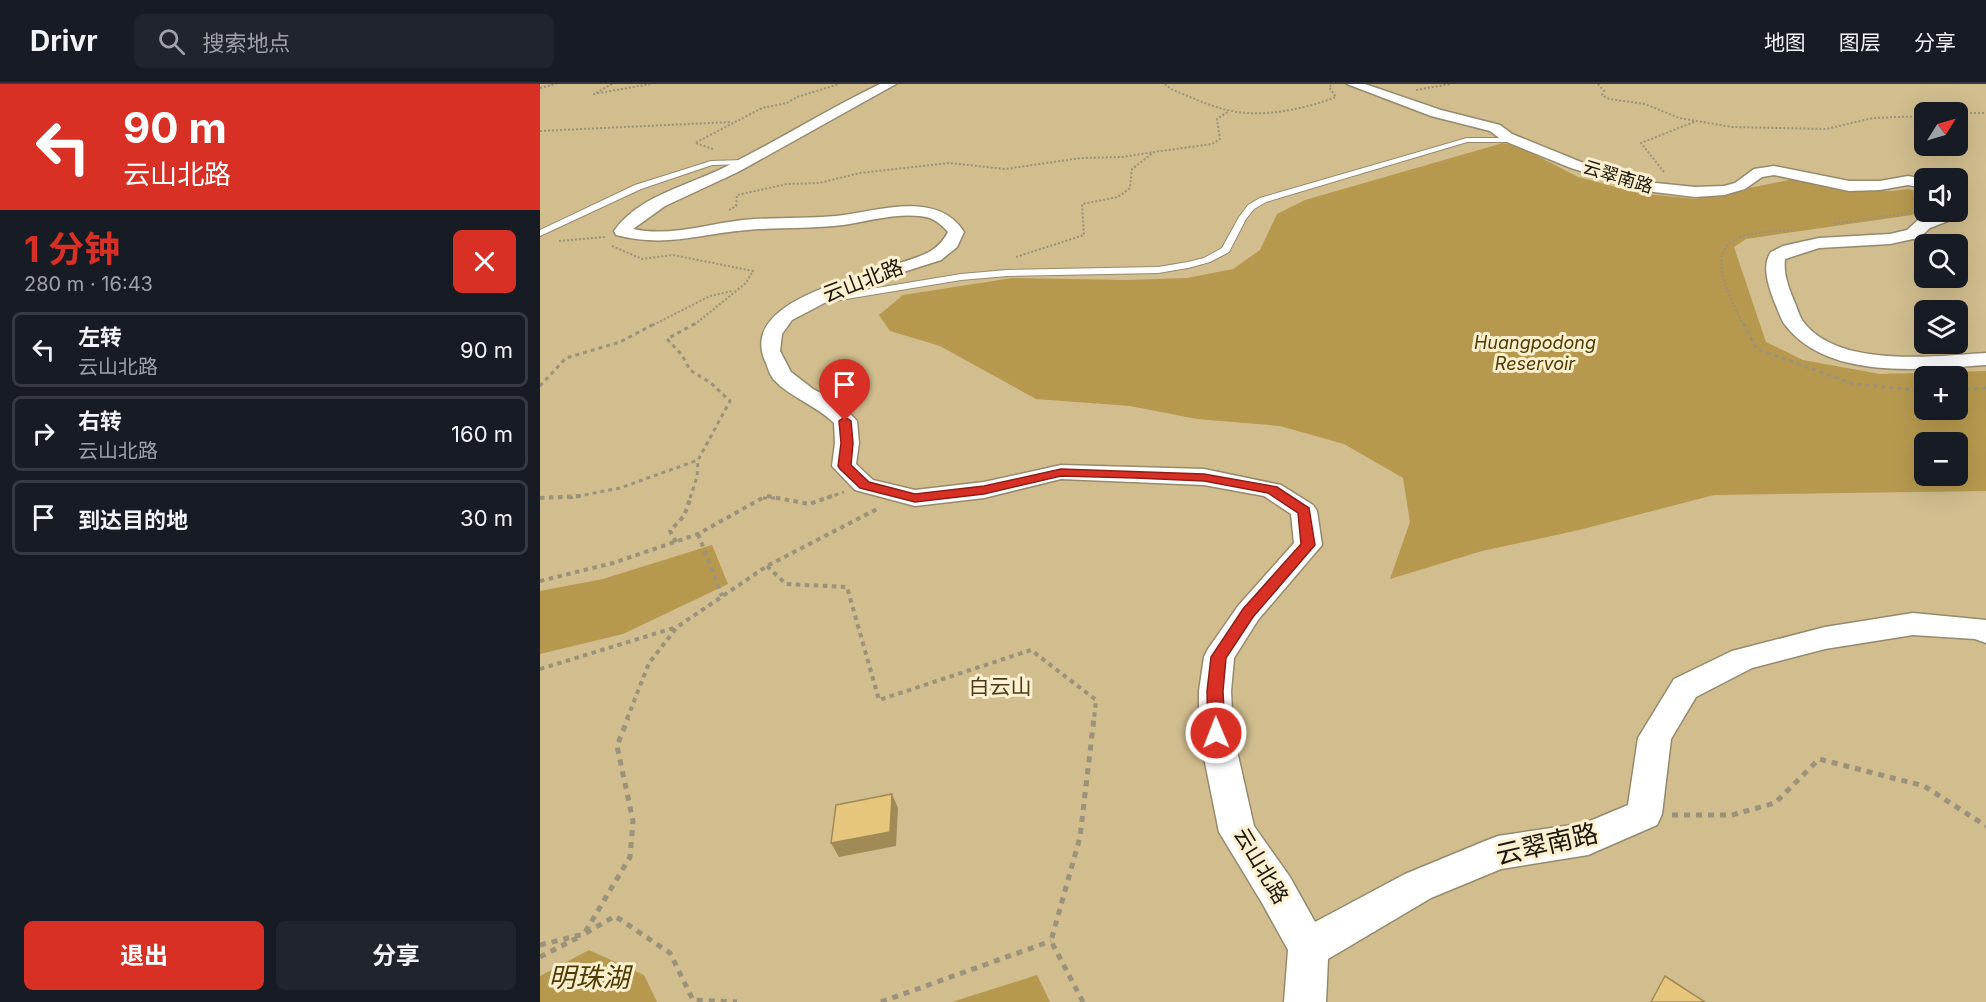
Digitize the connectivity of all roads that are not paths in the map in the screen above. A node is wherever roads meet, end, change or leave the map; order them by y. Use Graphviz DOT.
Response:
graph roads {
  1 [pos="890,84"];
  2 [pos="1353,84"];
  3 [pos="1514,140"];
  4 [pos="744,162"];
  5 [pos="1914,181"];
  6 [pos="1929,222"];
  7 [pos="540,233"];
  8 [pos="811,302"];
  9 [pos="1986,359"];
  10 [pos="1986,632"];
  11 [pos="1308,948"];
  12 [pos="1305,1002"];
  1 -- 4 [label="street, 云山北路"];
  2 -- 3 [label="street, 云翠南路"];
  3 -- 5 [label="street, 云翠南路"];
  3 -- 8 [label="lane"];
  4 -- 7 [label="lane"];
  4 -- 8 [label="street, 云山北路"];
  6 -- 9 [label="street"];
  8 -- 11 [label="street, 云山北路"];
  10 -- 11 [label="street, 云翠南路"];
  11 -- 12 [label="street"];
}
